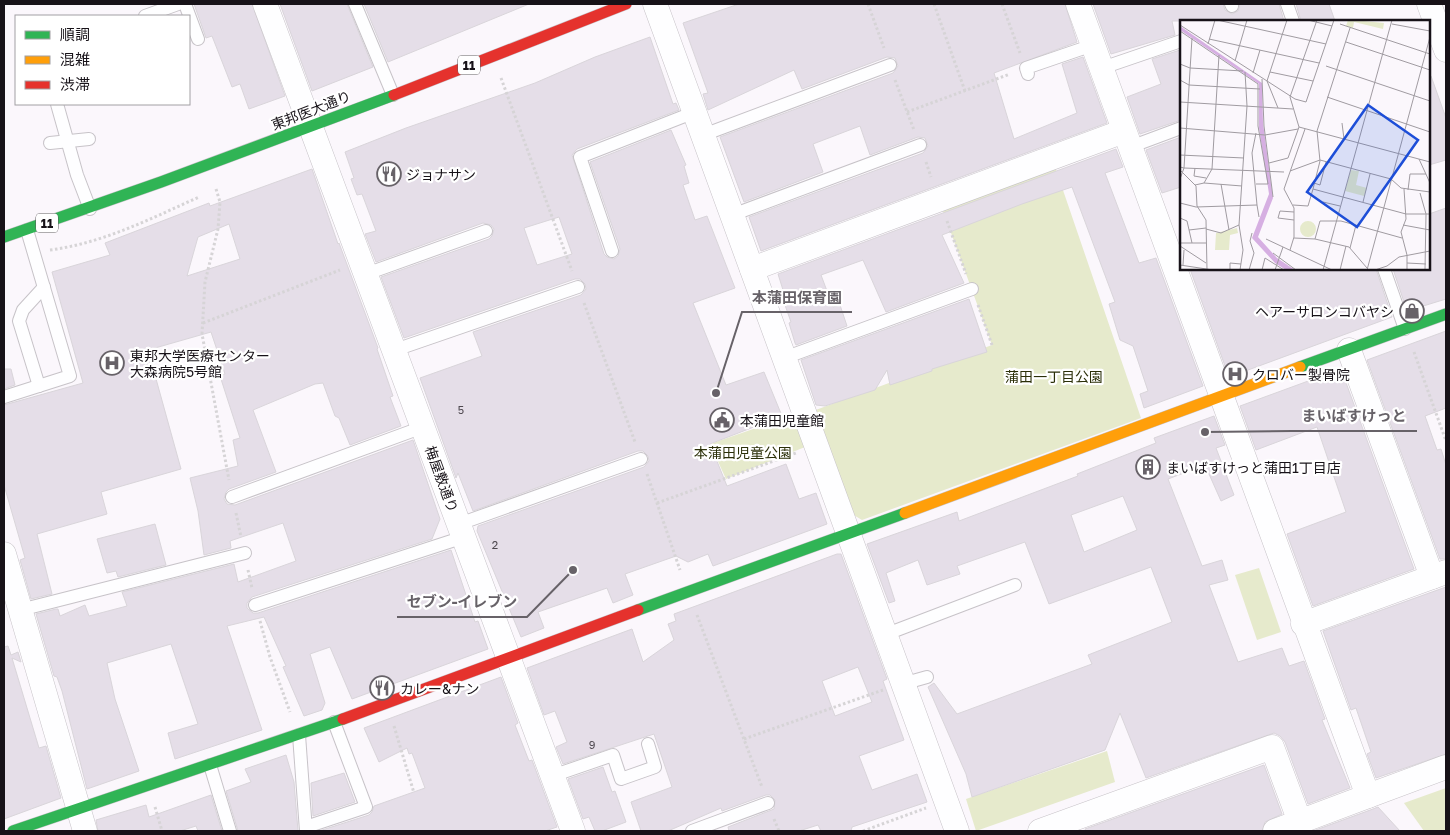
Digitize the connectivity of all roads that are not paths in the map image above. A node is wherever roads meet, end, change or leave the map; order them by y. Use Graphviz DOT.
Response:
graph roads {
  1 [pos="178,4"];
  2 [pos="265,4"];
  3 [pos="355,4"];
  4 [pos="626,4"];
  5 [pos="655,4"];
  6 [pos="1078,4"];
  7 [pos="1287,4"];
  8 [pos="148,15"];
  9 [pos="1437,15"];
  10 [pos="190,17"];
  11 [pos="1293,20"];
  12 [pos="198,38"];
  13 [pos="1180,41"];
  14 [pos="1093,45"];
  15 [pos="1446,50"];
  16 [pos="890,65"];
  17 [pos="1102,68"];
  18 [pos="1027,71"];
  19 [pos="394,94"];
  20 [pos="57,105"];
  21 [pos="694,112"];
  22 [pos="311,127"];
  23 [pos="1180,128"];
  24 [pos="703,135"];
  25 [pos="89,139"];
  26 [pos="1127,139"];
  27 [pos="50,143"];
  28 [pos="68,143"];
  29 [pos="920,145"];
  30 [pos="90,209"];
  31 [pos="732,215"];
  32 [pos="27,230"];
  33 [pos="486,231"];
  34 [pos="4,237"];
  35 [pos="612,251"];
  36 [pos="364,268"];
  37 [pos="752,269"];
  38 [pos="1384,270"];
  39 [pos="44,287"];
  40 [pos="578,287"];
  41 [pos="972,289"];
  42 [pos="1446,314"];
  43 [pos="1406,329"];
  44 [pos="394,350"];
  45 [pos="1349,350"];
  46 [pos="784,358"];
  47 [pos="39,386"];
  48 [pos="4,397"];
  49 [pos="1221,397"];
  50 [pos="423,427"];
  51 [pos="641,459"];
  52 [pos="232,497"];
  53 [pos="462,531"];
  54 [pos="848,533"];
  55 [pos="245,553"];
  56 [pos="4,554"];
  57 [pos="1439,575"];
  58 [pos="1015,585"];
  59 [pos="255,605"];
  60 [pos="20,610"];
  61 [pos="1303,624"];
  62 [pos="884,635"];
  63 [pos="508,657"];
  64 [pos="927,677"];
  65 [pos="902,684"];
  66 [pos="334,722"];
  67 [pos="298,735"];
  68 [pos="648,744"];
  69 [pos="210,765"];
  70 [pos="1446,767"];
  71 [pos="552,776"];
  72 [pos="1368,796"];
  73 [pos="768,803"];
  74 [pos="82,820"];
  75 [pos="1300,822"];
  76 [pos="306,829"];
  77 [pos="13,831"];
  78 [pos="230,831"];
  79 [pos="573,831"];
  80 [pos="692,831"];
  81 [pos="957,831"];
  82 [pos="1040,831"];
  83 [pos="1275,831"];
  1 -- 8 [label="lane"];
  2 -- 22 [label="street, 梅屋敷通り"];
  3 -- 19 [label="lane"];
  4 -- 19 [label="street, 東邦医大通り / 11"];
  5 -- 21 [label="street"];
  6 -- 14 [label="street"];
  7 -- 11 [label="lane"];
  9 -- 15 [label="street"];
  10 -- 12 [label="lane"];
  13 -- 17 [label="lane"];
  14 -- 17 [label="street"];
  14 -- 18 [label="lane"];
  16 -- 24 [label="lane"];
  17 -- 26 [label="street"];
  19 -- 22 [label="street, 東邦医大通り / 11"];
  20 -- 28 [label="lane"];
  21 -- 24 [label="street"];
  21 -- 35 [label="lane"];
  22 -- 30 [label="street, 東邦医大通り / 11"];
  22 -- 36 [label="street, 梅屋敷通り"];
  23 -- 26 [label="lane"];
  24 -- 31 [label="street"];
  25 -- 28 [label="lane"];
  26 -- 37 [label="street"];
  26 -- 49 [label="street"];
  27 -- 28 [label="lane"];
  28 -- 30 [label="lane"];
  29 -- 31 [label="lane"];
  30 -- 32 [label="street, 東邦医大通り / 11"];
  31 -- 37 [label="street"];
  32 -- 34 [label="street, 東邦医大通り / 11"];
  32 -- 39 [label="lane"];
  33 -- 36 [label="lane"];
  36 -- 44 [label="street, 梅屋敷通り"];
  37 -- 46 [label="street"];
  38 -- 43 [label="lane"];
  39 -- 47 [label="lane"];
  39 -- 47 [label="lane"];
  40 -- 44 [label="lane"];
  41 -- 46 [label="lane"];
  42 -- 43 [label="street"];
  43 -- 45 [label="street"];
  44 -- 50 [label="street, 梅屋敷通り"];
  45 -- 49 [label="street"];
  45 -- 57 [label="street"];
  46 -- 54 [label="street"];
  47 -- 48 [label="lane"];
  49 -- 54 [label="street"];
  49 -- 61 [label="street"];
  50 -- 52 [label="lane"];
  50 -- 53 [label="street, 梅屋敷通り"];
  51 -- 53 [label="lane"];
  53 -- 59 [label="lane"];
  53 -- 63 [label="street, 梅屋敷通り"];
  54 -- 62 [label="street"];
  54 -- 63 [label="street"];
  55 -- 60 [label="lane"];
  56 -- 60 [label="street"];
  57 -- 61 [label="street"];
  58 -- 62 [label="lane"];
  60 -- 74 [label="street"];
  61 -- 72 [label="street"];
  62 -- 65 [label="street"];
  63 -- 66 [label="street"];
  63 -- 71 [label="street, 梅屋敷通り"];
  64 -- 65 [label="lane"];
  65 -- 81 [label="street"];
  66 -- 67 [label="street"];
  66 -- 76 [label="lane"];
  67 -- 69 [label="street"];
  67 -- 76 [label="lane"];
  68 -- 71 [label="lane"];
  69 -- 74 [label="street"];
  69 -- 78 [label="lane"];
  70 -- 72 [label="street"];
  71 -- 79 [label="street, 梅屋敷通り"];
  72 -- 75 [label="street"];
  73 -- 80 [label="lane"];
  74 -- 77 [label="street"];
  75 -- 82 [label="street"];
  75 -- 83 [label="street"];
}
